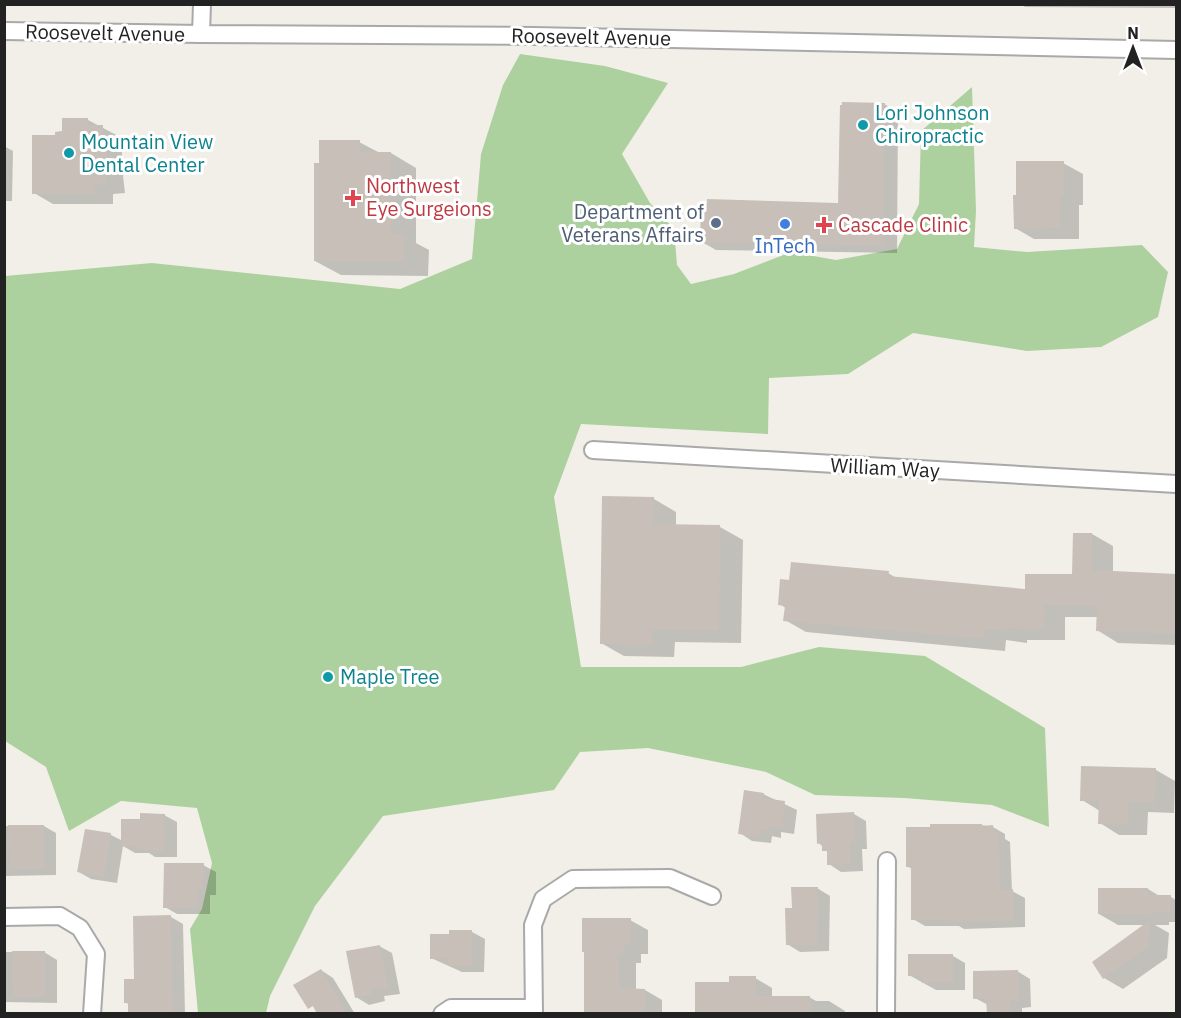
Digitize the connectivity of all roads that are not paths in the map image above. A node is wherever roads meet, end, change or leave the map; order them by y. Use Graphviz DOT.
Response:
graph roads {
  1 [pos="202,4"];
  2 [pos="4,31"];
  3 [pos="201,34"];
  4 [pos="1176,50"];
  5 [pos="593,450"];
  6 [pos="1176,484"];
  7 [pos="887,861"];
  8 [pos="712,896"];
  9 [pos="4,917"];
  10 [pos="534,1011"];
  11 [pos="92,1014"];
  12 [pos="442,1014"];
  13 [pos="886,1014"];
  1 -- 3 [label="street"];
  2 -- 3 [label="street, Roosevelt Avenue"];
  3 -- 4 [label="street, Roosevelt Avenue"];
  5 -- 6 [label="street, William Way"];
  7 -- 13 [label="street"];
  8 -- 10 [label="street"];
  9 -- 11 [label="street"];
  10 -- 12 [label="street"];
}
